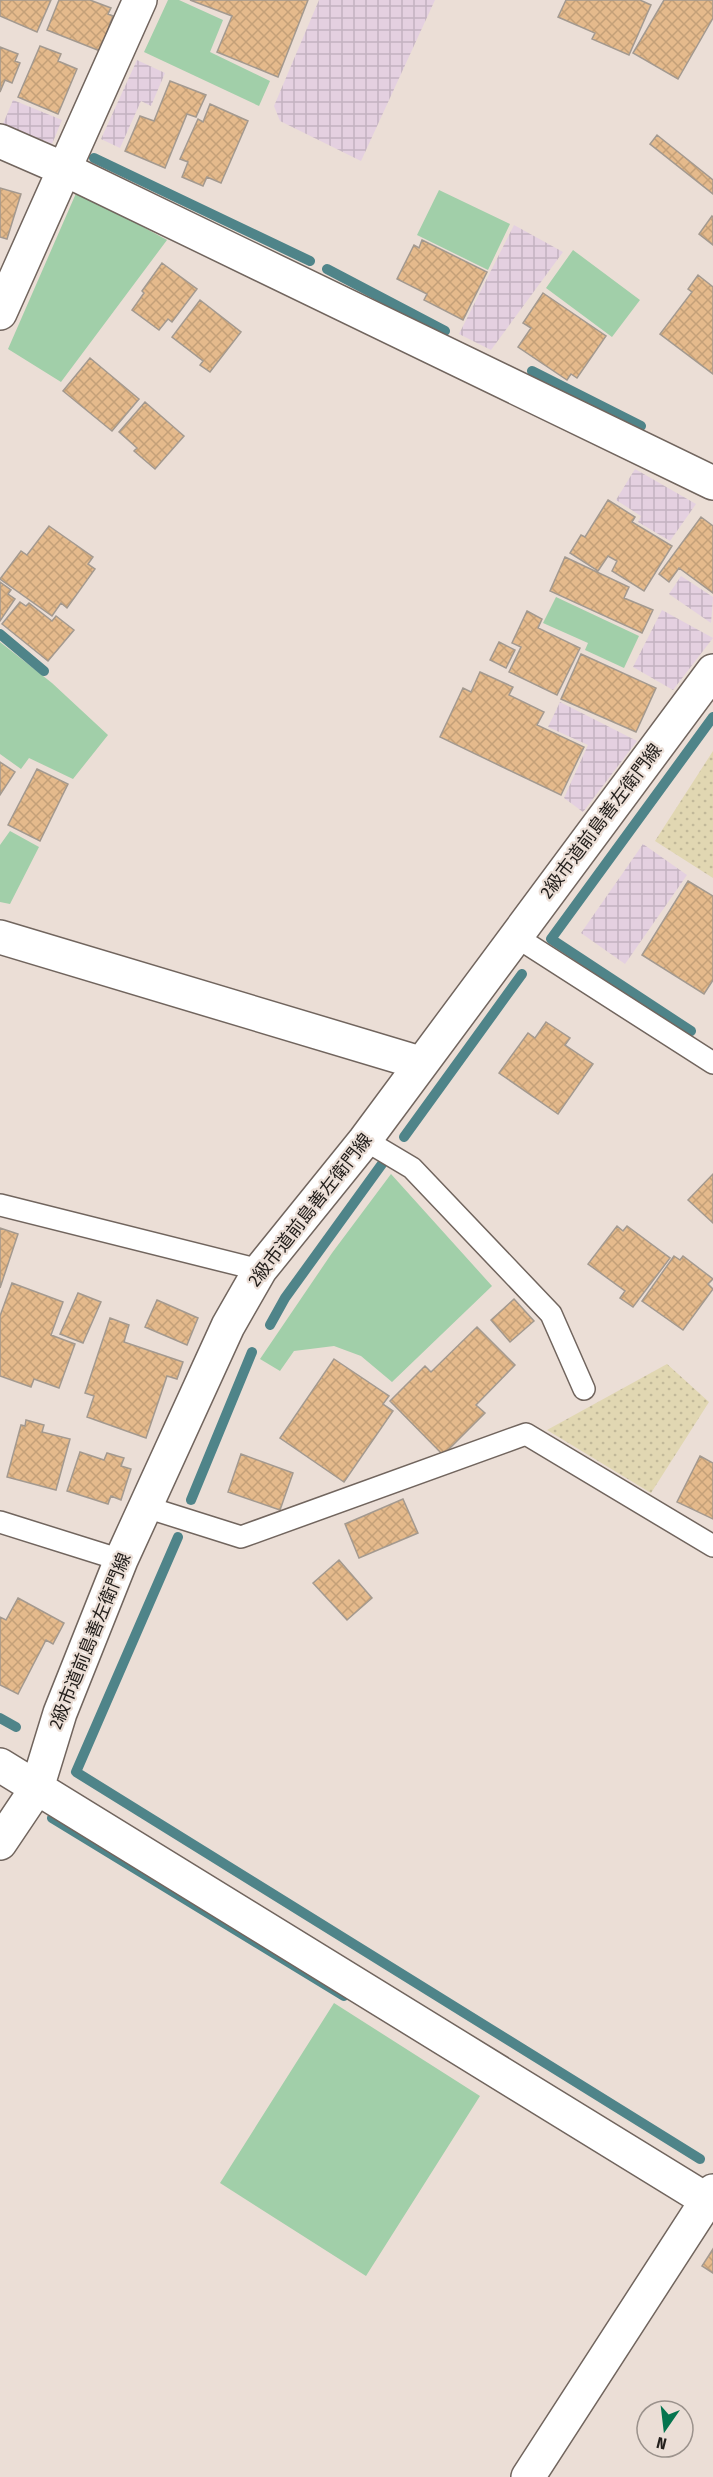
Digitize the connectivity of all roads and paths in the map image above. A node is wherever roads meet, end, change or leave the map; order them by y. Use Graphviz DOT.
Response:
graph roads {
  1 [pos="140,0"];
  2 [pos="0,141"];
  3 [pos="64,169"];
  4 [pos="0,313"];
  5 [pos="713,483"];
  6 [pos="713,671"];
  7 [pos="515,936"];
  8 [pos="0,937"];
  9 [pos="420,1063"];
  10 [pos="713,1063"];
  11 [pos="365,1140"];
  12 [pos="0,1205"];
  13 [pos="260,1270"];
  14 [pos="584,1389"];
  15 [pos="146,1507"];
  16 [pos="0,1522"];
  17 [pos="713,1546"];
  18 [pos="121,1560"];
  19 [pos="0,1766"];
  20 [pos="37,1788"];
  21 [pos="0,1843"];
  22 [pos="711,2198"];
  23 [pos="528,2477"];
  1 -- 3 [label="street"];
  2 -- 3 [label="street"];
  3 -- 4 [label="street"];
  3 -- 5 [label="street"];
  6 -- 7 [label="street, 2級市道前島善左衛門線"];
  7 -- 9 [label="street, 2級市道前島善左衛門線"];
  7 -- 10 [label="lane"];
  8 -- 9 [label="street"];
  9 -- 11 [label="street, 2級市道前島善左衛門線"];
  11 -- 13 [label="street, 2級市道前島善左衛門線"];
  11 -- 14 [label="lane"];
  12 -- 13 [label="lane"];
  13 -- 15 [label="street, 2級市道前島善左衛門線"];
  15 -- 17 [label="lane"];
  15 -- 18 [label="street, 2級市道前島善左衛門線"];
  16 -- 18 [label="lane"];
  18 -- 20 [label="street, 2級市道前島善左衛門線"];
  19 -- 20 [label="street"];
  20 -- 21 [label="street, 2級市道前島善左衛門線"];
  20 -- 22 [label="street"];
  22 -- 23 [label="street"];
}
